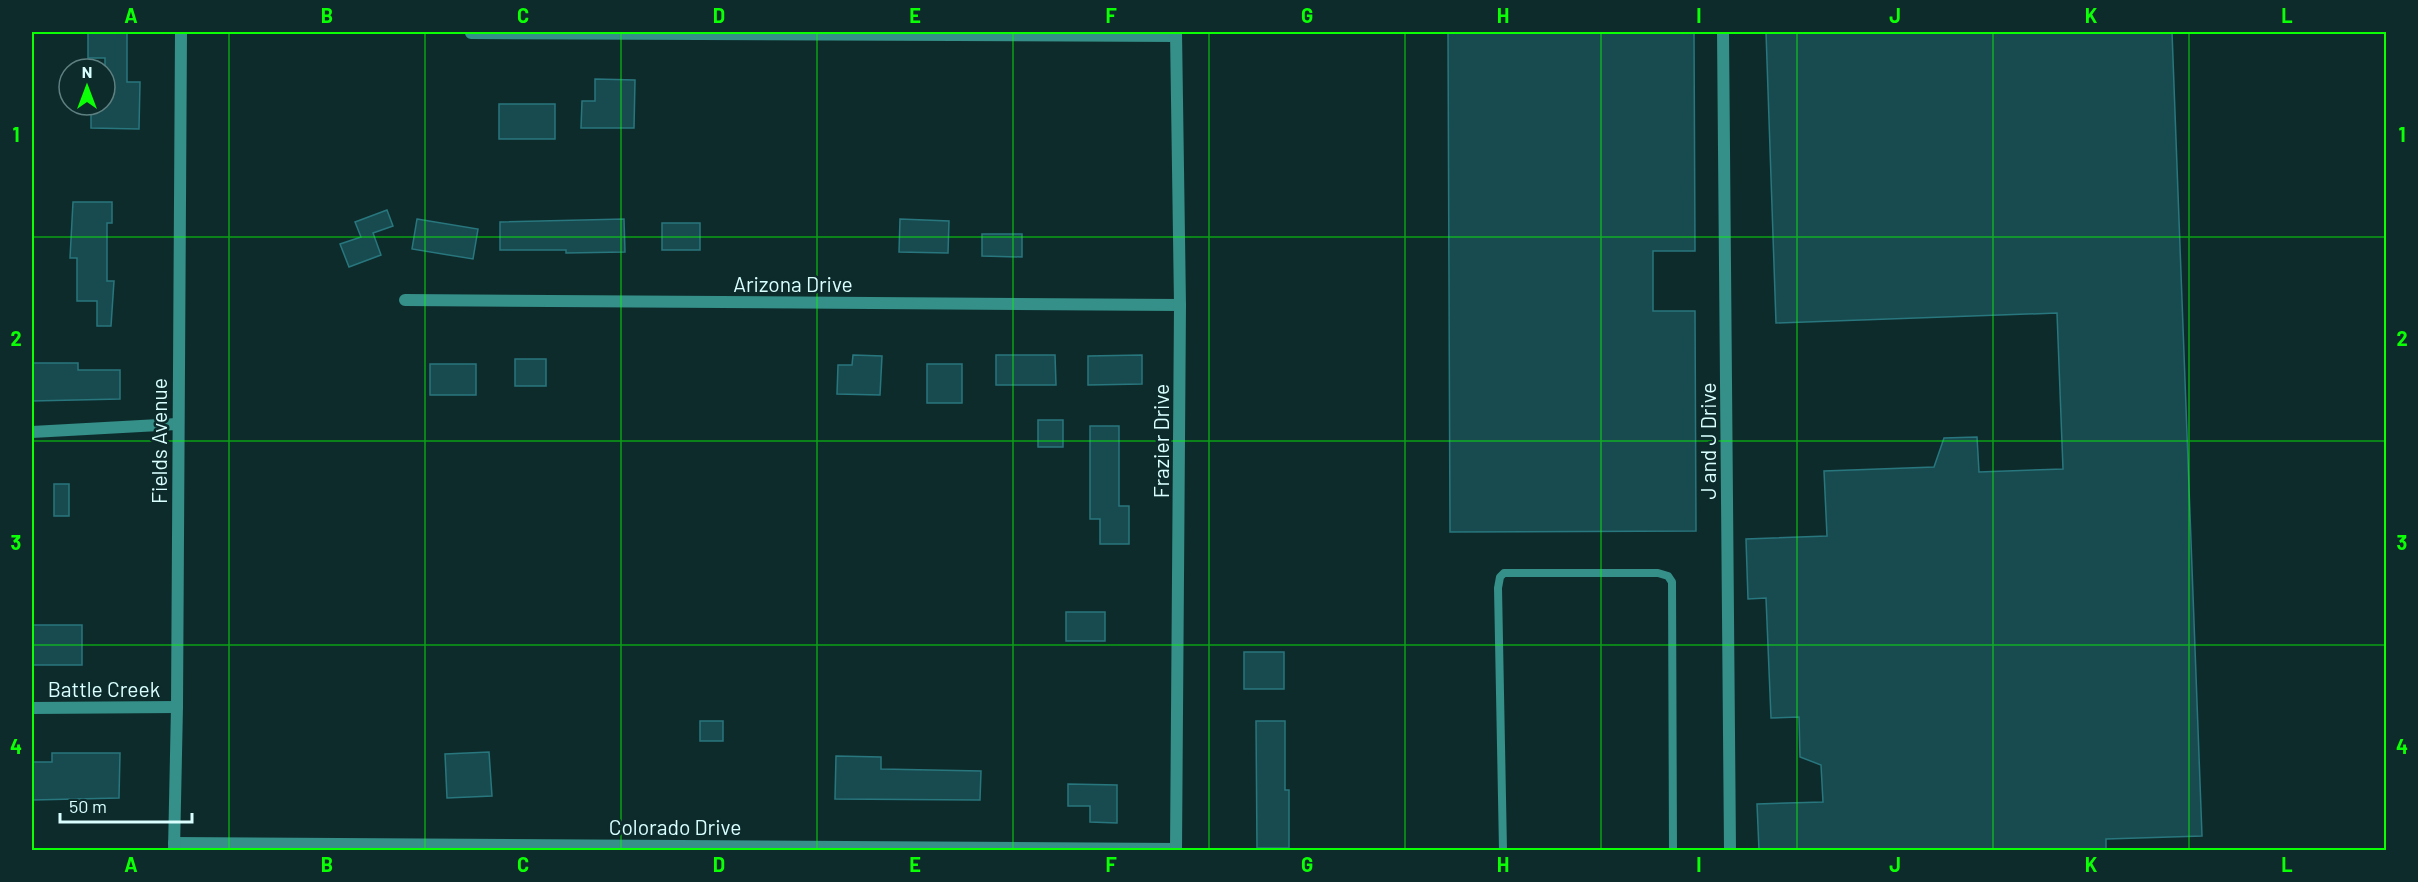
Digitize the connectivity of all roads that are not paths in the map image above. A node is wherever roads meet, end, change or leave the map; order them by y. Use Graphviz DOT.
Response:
graph roads {
  1 [pos="181,32"];
  2 [pos="1723,32"];
  3 [pos="471,33"];
  4 [pos="1176,34"];
  5 [pos="405,300"];
  6 [pos="1180,305"];
  7 [pos="177,424"];
  8 [pos="32,432"];
  9 [pos="177,707"];
  10 [pos="32,708"];
  11 [pos="174,847"];
  12 [pos="1176,850"];
  13 [pos="1503,850"];
  14 [pos="1673,850"];
  15 [pos="1730,850"];
  1 -- 7 [label="street, Fields Avenue"];
  2 -- 15 [label="street, J and J Drive"];
  3 -- 4 [label="street"];
  4 -- 6 [label="street, Frazier Drive"];
  5 -- 6 [label="street, Arizona Drive"];
  6 -- 12 [label="street, Frazier Drive"];
  7 -- 8 [label="street"];
  7 -- 9 [label="street, Fields Avenue"];
  9 -- 10 [label="street, Battle Creek"];
  9 -- 11 [label="street, Fields Avenue"];
  11 -- 12 [label="street, Colorado Drive"];
  13 -- 14 [label="lane"];
}
